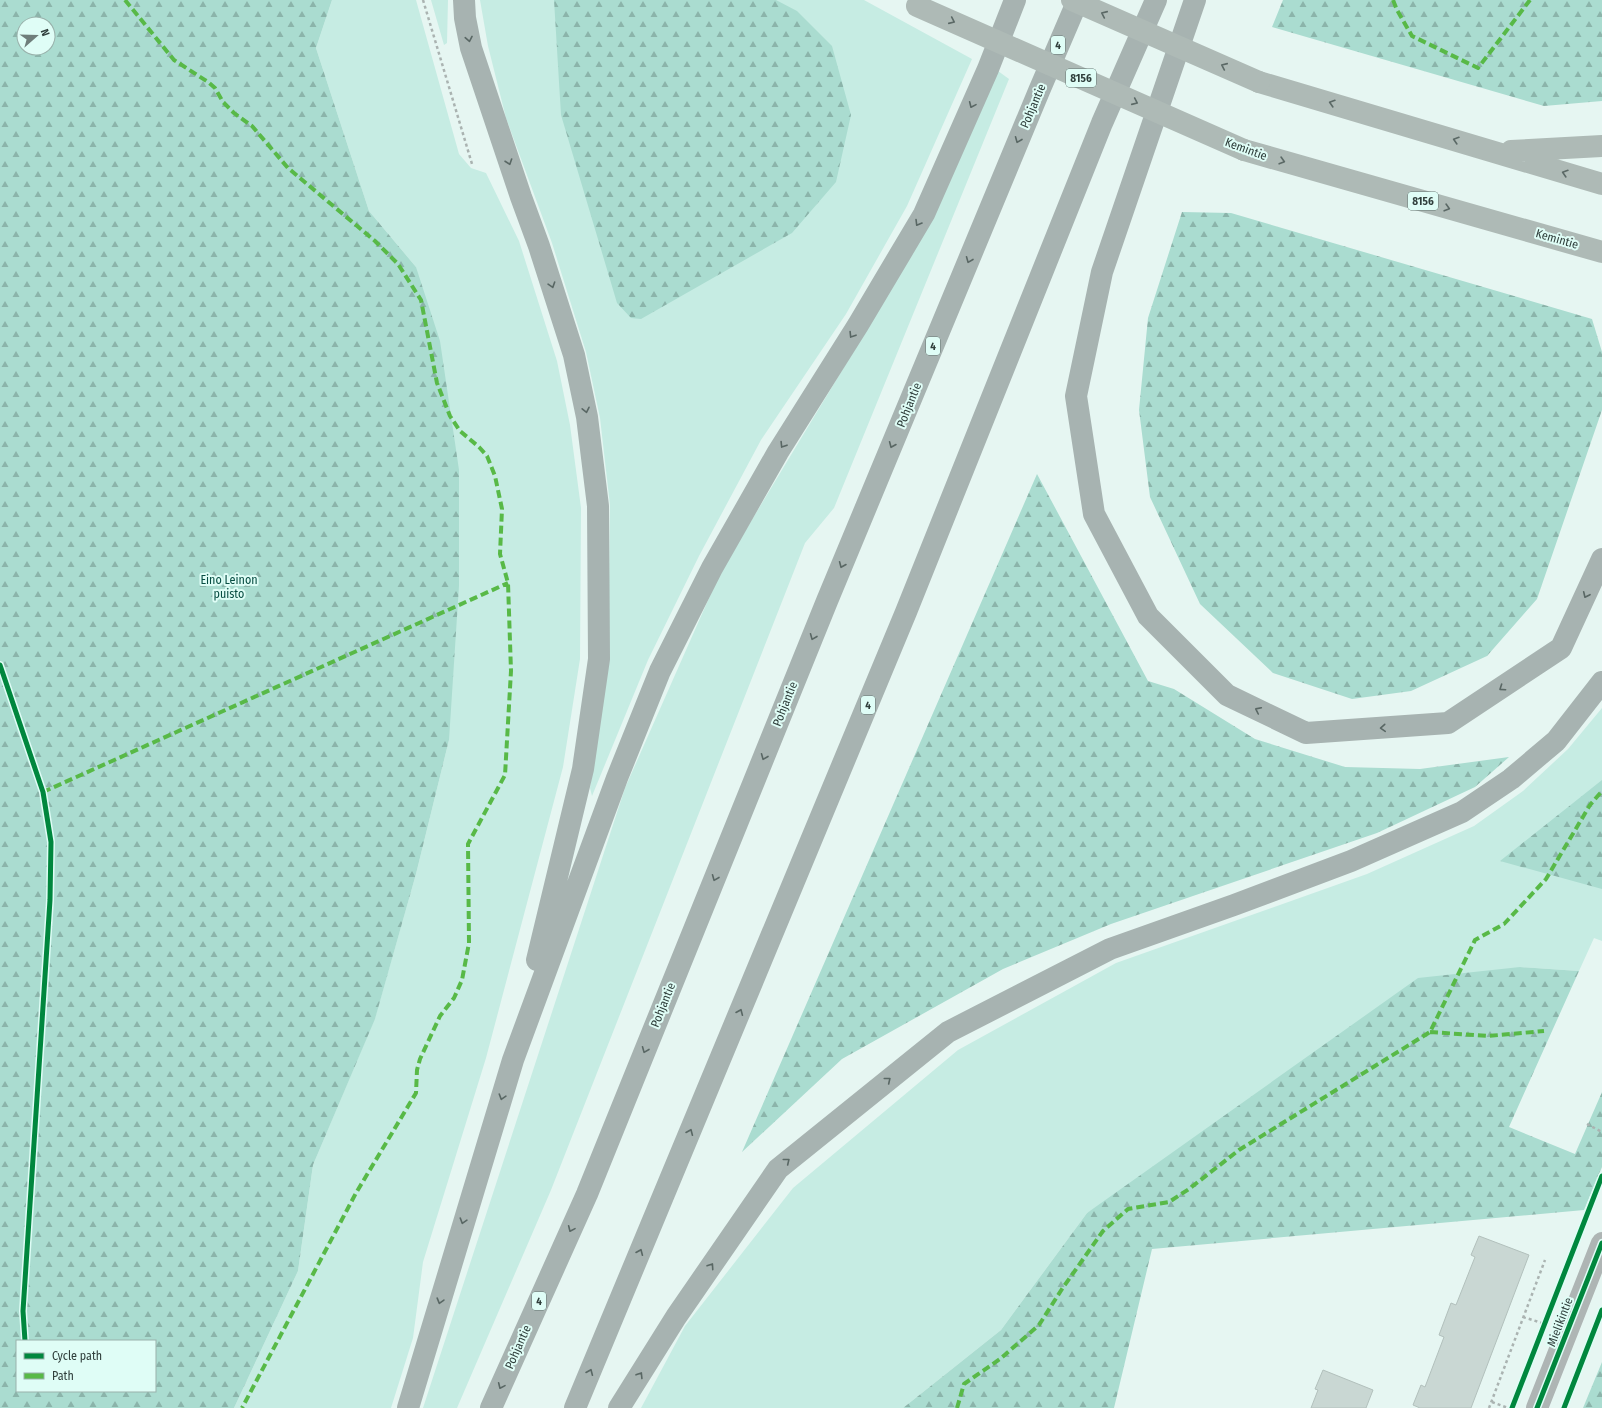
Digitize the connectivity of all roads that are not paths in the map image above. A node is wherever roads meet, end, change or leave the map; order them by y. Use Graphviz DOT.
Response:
graph roads {
  1 [pos="464,0"];
  2 [pos="1015,0"];
  3 [pos="1072,0"];
  4 [pos="1078,0"];
  5 [pos="1156,0"];
  6 [pos="1195,0"];
  7 [pos="912,3"];
  8 [pos="1602,146"];
  9 [pos="1494,152"];
  10 [pos="1602,184"];
  11 [pos="1602,252"];
  12 [pos="1602,559"];
  13 [pos="1602,682"];
  14 [pos="513,1060"];
  15 [pos="1602,1243"];
  16 [pos="408,1408"];
  17 [pos="491,1408"];
  18 [pos="575,1408"];
  19 [pos="619,1408"];
  20 [pos="1537,1408"];
  1 -- 14 [label="highway, one-way"];
  2 -- 14 [label="highway, one-way"];
  9 -- 3 [label="main road, one-way, bridge"];
  4 -- 17 [label="highway, Pohjantie / 4, one-way"];
  18 -- 5 [label="highway, 4, one-way"];
  12 -- 6 [label="highway, one-way"];
  7 -- 11 [label="main road, Kemintie / 8156, one-way, bridge"];
  8 -- 9 [label="main road"];
  10 -- 9 [label="main road, one-way"];
  19 -- 13 [label="highway, one-way"];
  14 -- 16 [label="highway, one-way"];
  15 -- 20 [label="street, Mielikintie"];
}
